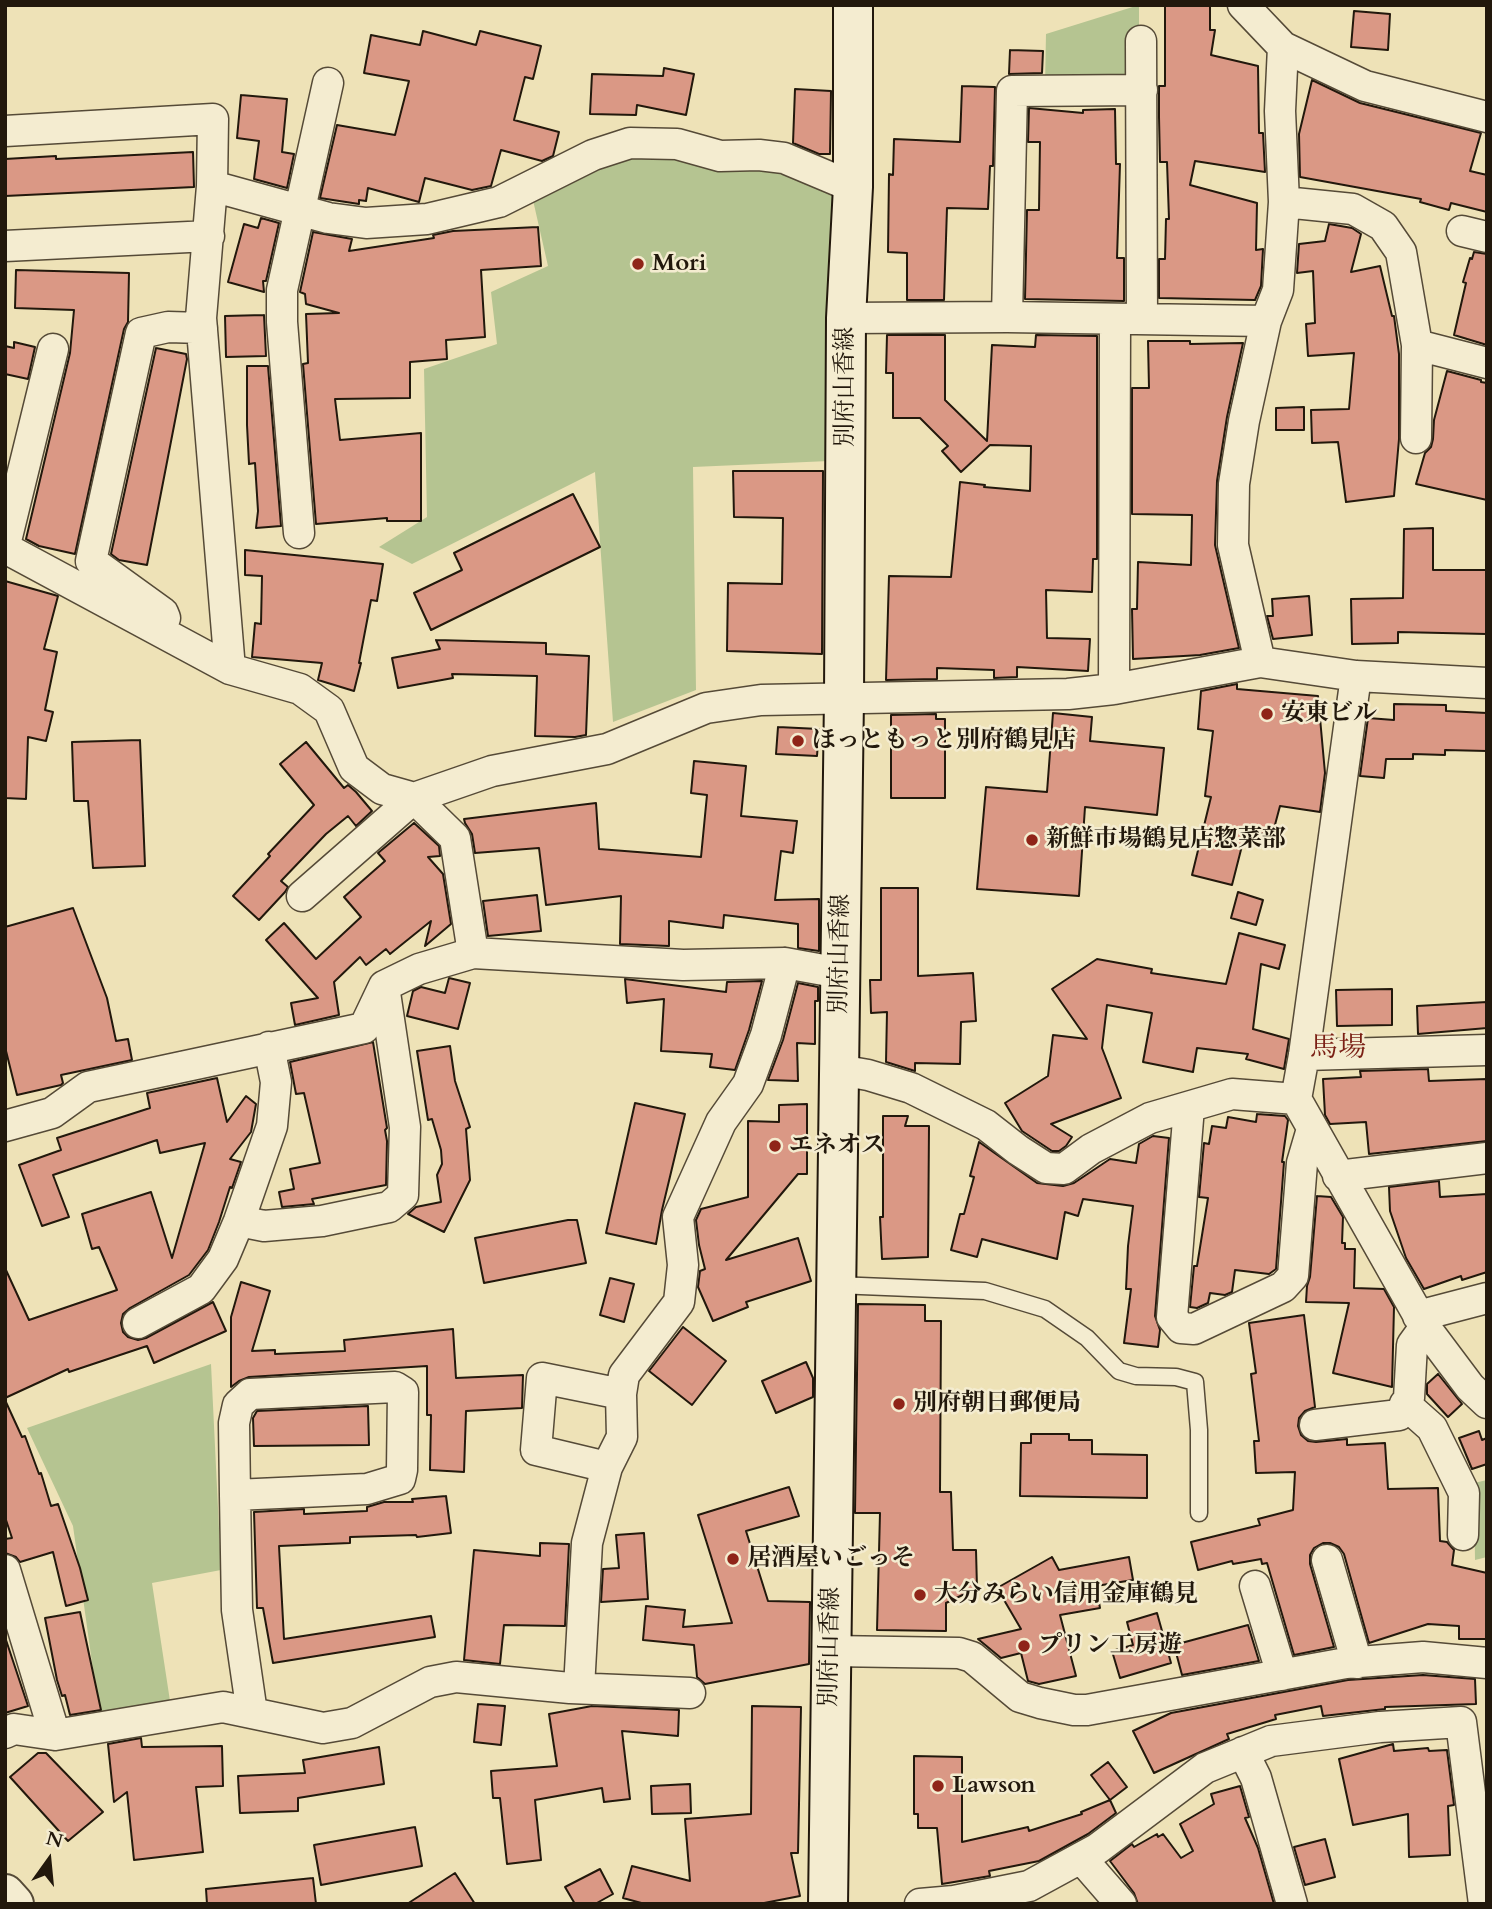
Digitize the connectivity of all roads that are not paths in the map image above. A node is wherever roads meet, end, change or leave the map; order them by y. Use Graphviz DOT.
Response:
graph roads {
  1 [pos="853,5"];
  2 [pos="1243,5"];
  3 [pos="1142,41"];
  4 [pos="1283,47"];
  5 [pos="328,83"];
  6 [pos="1142,90"];
  7 [pos="1487,117"];
  8 [pos="5,131"];
  9 [pos="212,186"];
  10 [pos="853,187"];
  11 [pos="1283,202"];
  12 [pos="301,211"];
  13 [pos="209,236"];
  14 [pos="5,246"];
  15 [pos="1007,317"];
  16 [pos="846,318"];
  17 [pos="1129,319"];
  18 [pos="1266,321"];
  19 [pos="202,328"];
  20 [pos="1417,345"];
  21 [pos="53,349"];
  22 [pos="1487,363"];
  23 [pos="1416,438"];
  24 [pos="299,533"];
  25 [pos="5,546"];
  26 [pos="174,638"];
  27 [pos="1260,662"];
  28 [pos="230,668"];
  29 [pos="1356,676"];
  30 [pos="1487,683"];
  31 [pos="1114,689"];
  32 [pos="844,697"];
  33 [pos="414,798"];
  34 [pos="302,896"];
  35 [pos="473,953"];
  36 [pos="785,963"];
  37 [pos="841,973"];
  38 [pos="384,986"];
  39 [pos="269,1047"];
  40 [pos="1487,1050"];
  41 [pos="1304,1055"];
  42 [pos="839,1070"];
  43 [pos="1296,1099"];
  44 [pos="1189,1107"];
  45 [pos="7,1121"];
  46 [pos="1312,1129"];
  47 [pos="1487,1158"];
  48 [pos="1338,1176"];
  49 [pos="239,1221"];
  50 [pos="836,1285"];
  51 [pos="1487,1298"];
  52 [pos="1422,1321"];
  53 [pos="138,1323"];
  54 [pos="621,1394"];
  55 [pos="1487,1403"];
  56 [pos="1405,1404"];
  57 [pos="1315,1425"];
  58 [pos="607,1467"];
  59 [pos="235,1494"];
  60 [pos="1199,1513"];
  61 [pos="1463,1535"];
  62 [pos="1327,1560"];
  63 [pos="5,1570"];
  64 [pos="1255,1586"];
  65 [pos="831,1651"];
  66 [pos="1357,1663"];
  67 [pos="1487,1663"];
  68 [pos="1282,1675"];
  69 [pos="579,1688"];
  70 [pos="690,1693"];
  71 [pos="251,1713"];
  72 [pos="5,1734"];
  73 [pos="55,1735"];
  74 [pos="1243,1752"];
  75 [pos="1081,1858"];
  76 [pos="1484,1887"];
  77 [pos="5,1894"];
  78 [pos="14,1904"];
  79 [pos="828,1904"];
  80 [pos="920,1904"];
  81 [pos="1121,1904"];
  82 [pos="1292,1904"];
  1 -- 10 [label="main road, 別府山香線"];
  2 -- 4 [label="street"];
  3 -- 6 [label="street"];
  4 -- 7 [label="street"];
  4 -- 11 [label="street"];
  5 -- 12 [label="street"];
  6 -- 15 [label="street"];
  6 -- 17 [label="street"];
  8 -- 9 [label="street"];
  9 -- 12 [label="street"];
  9 -- 13 [label="street"];
  10 -- 12 [label="street"];
  10 -- 16 [label="main road, 別府山香線"];
  11 -- 18 [label="street"];
  11 -- 20 [label="street"];
  12 -- 24 [label="street"];
  13 -- 14 [label="street"];
  13 -- 19 [label="street"];
  15 -- 16 [label="street"];
  15 -- 17 [label="street"];
  16 -- 32 [label="main road, 別府山香線"];
  17 -- 18 [label="street"];
  17 -- 31 [label="street"];
  18 -- 27 [label="street"];
  19 -- 26 [label="street"];
  19 -- 28 [label="street"];
  20 -- 22 [label="street"];
  20 -- 23 [label="street"];
  21 -- 25 [label="street"];
  25 -- 26 [label="street"];
  26 -- 28 [label="street"];
  27 -- 29 [label="street"];
  27 -- 31 [label="street"];
  28 -- 33 [label="street"];
  29 -- 30 [label="street"];
  29 -- 41 [label="street"];
  31 -- 32 [label="street"];
  32 -- 33 [label="street"];
  32 -- 37 [label="main road, 別府山香線"];
  33 -- 34 [label="street"];
  33 -- 35 [label="street"];
  35 -- 36 [label="street"];
  35 -- 38 [label="street"];
  36 -- 37 [label="street"];
  36 -- 54 [label="street"];
  37 -- 42 [label="main road, 別府山香線"];
  38 -- 39 [label="street"];
  38 -- 49 [label="street"];
  39 -- 45 [label="street"];
  39 -- 49 [label="street"];
  40 -- 41 [label="street"];
  41 -- 43 [label="street"];
  42 -- 44 [label="street"];
  42 -- 50 [label="main road, 別府山香線"];
  43 -- 44 [label="street"];
  43 -- 46 [label="street"];
  44 -- 46 [label="street"];
  46 -- 48 [label="street"];
  47 -- 48 [label="street"];
  48 -- 52 [label="street"];
  49 -- 53 [label="street"];
  50 -- 60 [label="lane"];
  50 -- 65 [label="main road, 別府山香線"];
  51 -- 52 [label="street"];
  52 -- 55 [label="street"];
  52 -- 56 [label="street"];
  54 -- 58 [label="street"];
  54 -- 58 [label="street"];
  56 -- 57 [label="street"];
  56 -- 61 [label="street"];
  58 -- 69 [label="street"];
  59 -- 59 [label="street"];
  59 -- 71 [label="street"];
  62 -- 66 [label="street"];
  63 -- 73 [label="street"];
  64 -- 68 [label="street"];
  65 -- 68 [label="street"];
  65 -- 79 [label="main road, 別府山香線"];
  66 -- 67 [label="street"];
  66 -- 68 [label="street"];
  69 -- 70 [label="street"];
  69 -- 71 [label="street"];
  71 -- 73 [label="street"];
  72 -- 73 [label="street"];
  74 -- 75 [label="street"];
  74 -- 76 [label="street"];
  74 -- 82 [label="street"];
  75 -- 80 [label="street"];
  75 -- 81 [label="street"];
  77 -- 78 [label="main road"];
}
